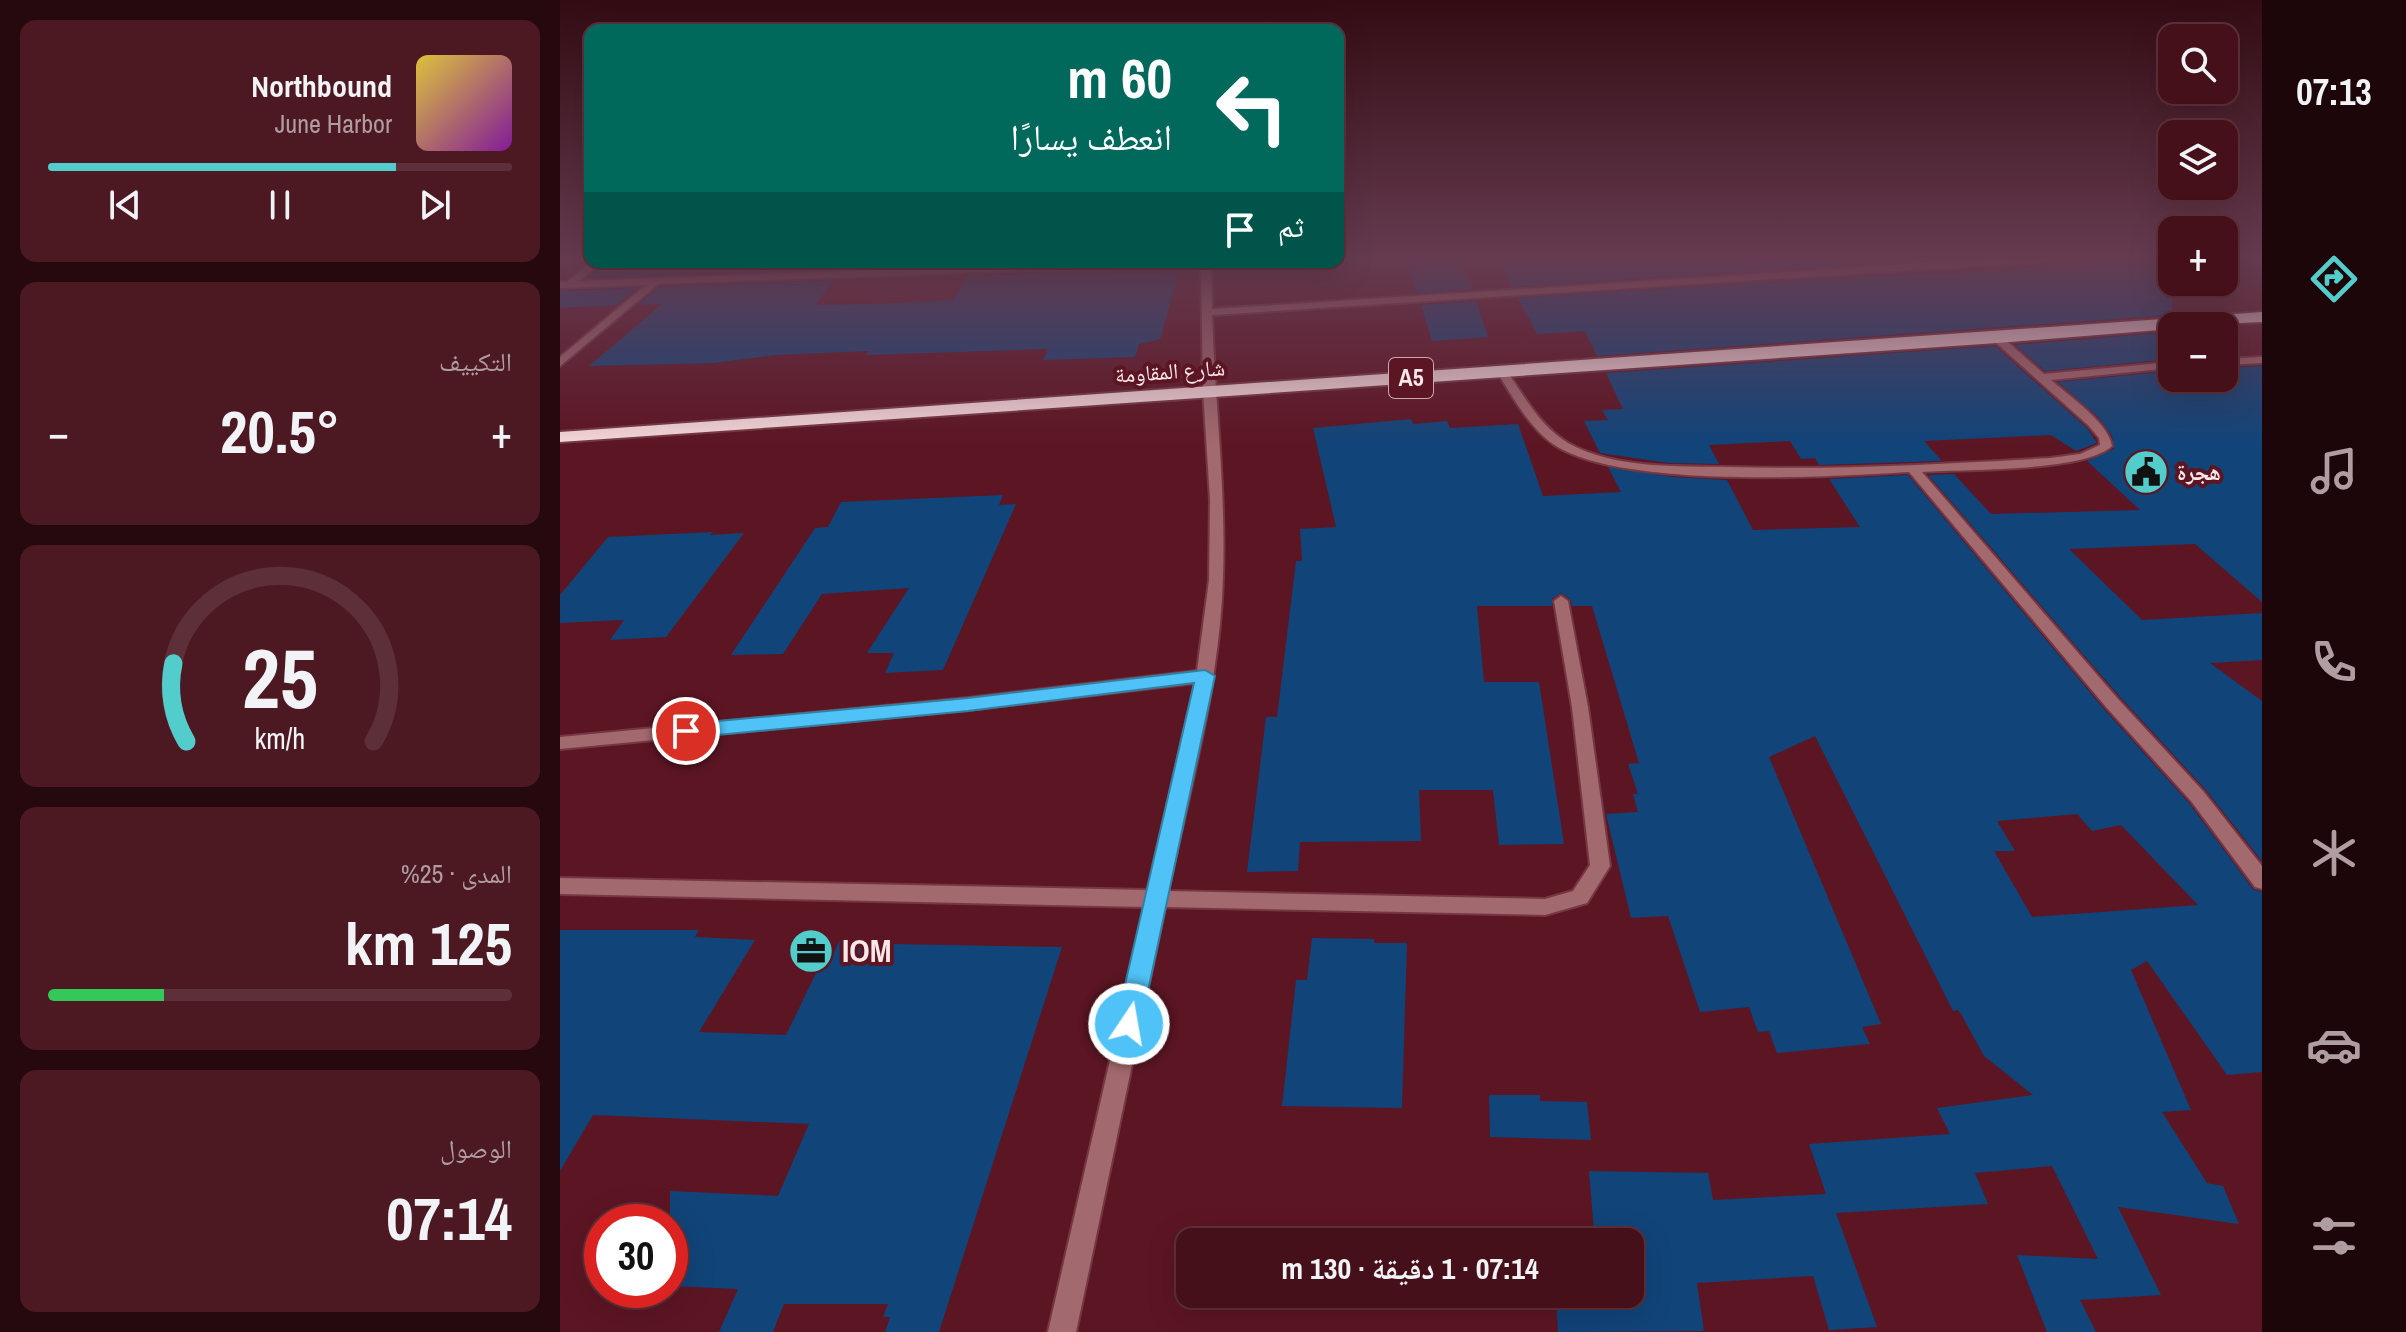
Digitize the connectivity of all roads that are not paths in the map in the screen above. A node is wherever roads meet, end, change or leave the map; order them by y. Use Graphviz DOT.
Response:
graph roads {
  1 [pos="610,320"];
  2 [pos="1207,320"];
  3 [pos="2222,320"];
  4 [pos="1997,338"];
  5 [pos="2262,360"];
  6 [pos="2238,361"];
  7 [pos="560,363"];
  8 [pos="2158,366"];
  9 [pos="1502,372"];
  10 [pos="2043,377"];
  11 [pos="1209,390"];
  12 [pos="560,437"];
  13 [pos="1914,470"];
  14 [pos="1561,601"];
  15 [pos="1205,676"];
  16 [pos="560,743"];
  17 [pos="2262,881"];
  18 [pos="560,886"];
  19 [pos="1155,900"];
  20 [pos="1062,1332"];
  1 -- 7 [label="street"];
  2 -- 11 [label="street"];
  3 -- 4 [label="highway, شارع المقاومة / A5"];
  4 -- 9 [label="highway, شارع المقاومة / A5"];
  4 -- 10 [label="street"];
  5 -- 6 [label="street"];
  8 -- 10 [label="street"];
  9 -- 11 [label="highway, شارع المقاومة / A5"];
  9 -- 13 [label="street"];
  10 -- 13 [label="street"];
  11 -- 12 [label="highway, شارع المقاومة / A5"];
  11 -- 15 [label="street"];
  13 -- 17 [label="street"];
  14 -- 19 [label="street"];
  15 -- 16 [label="street"];
  15 -- 19 [label="street"];
  18 -- 19 [label="street"];
  19 -- 20 [label="street"];
}
